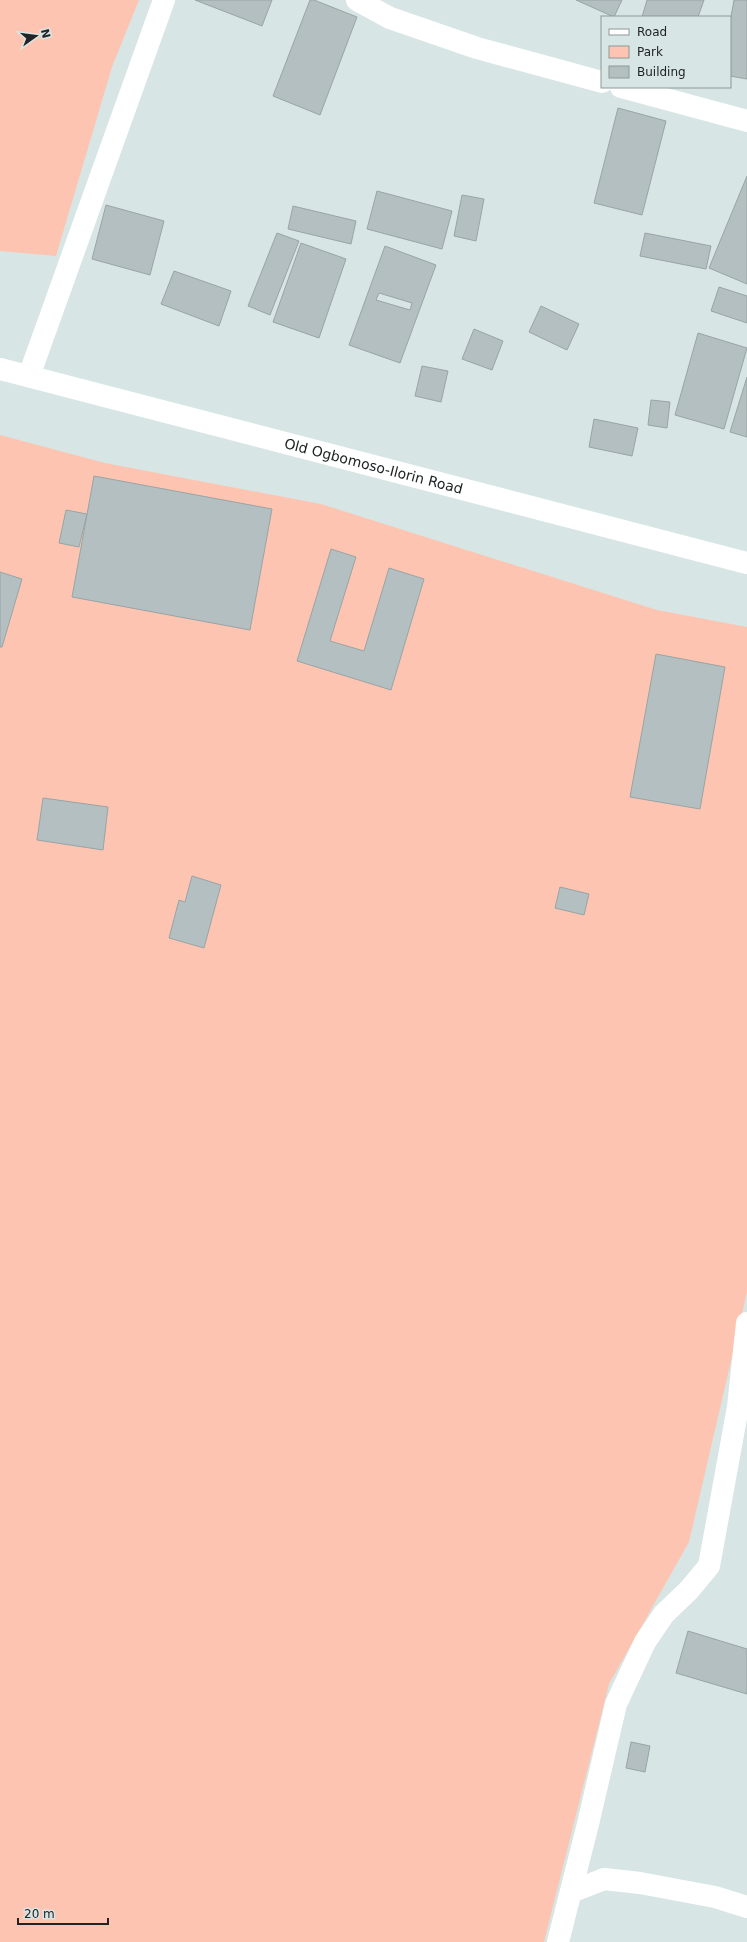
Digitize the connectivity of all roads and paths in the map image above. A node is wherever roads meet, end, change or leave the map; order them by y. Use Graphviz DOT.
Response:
graph roads {
  1 [pos="164,0"];
  2 [pos="357,0"];
  3 [pos="601,82"];
  4 [pos="625,88"];
  5 [pos="747,121"];
  6 [pos="0,369"];
  7 [pos="29,376"];
  8 [pos="747,563"];
  9 [pos="747,1323"];
  10 [pos="743,1410"];
  11 [pos="571,1892"];
  12 [pos="747,1907"];
  13 [pos="558,1942"];
  1 -- 7 [label="main road"];
  2 -- 3 [label="main road"];
  4 -- 5 [label="main road"];
  6 -- 7 [label="main road, Old Ogbomoso-Ilorin Road"];
  7 -- 8 [label="main road, Old Ogbomoso-Ilorin Road"];
  9 -- 10 [label="main road"];
  10 -- 11 [label="main road"];
  11 -- 12 [label="main road"];
  11 -- 13 [label="main road"];
}
